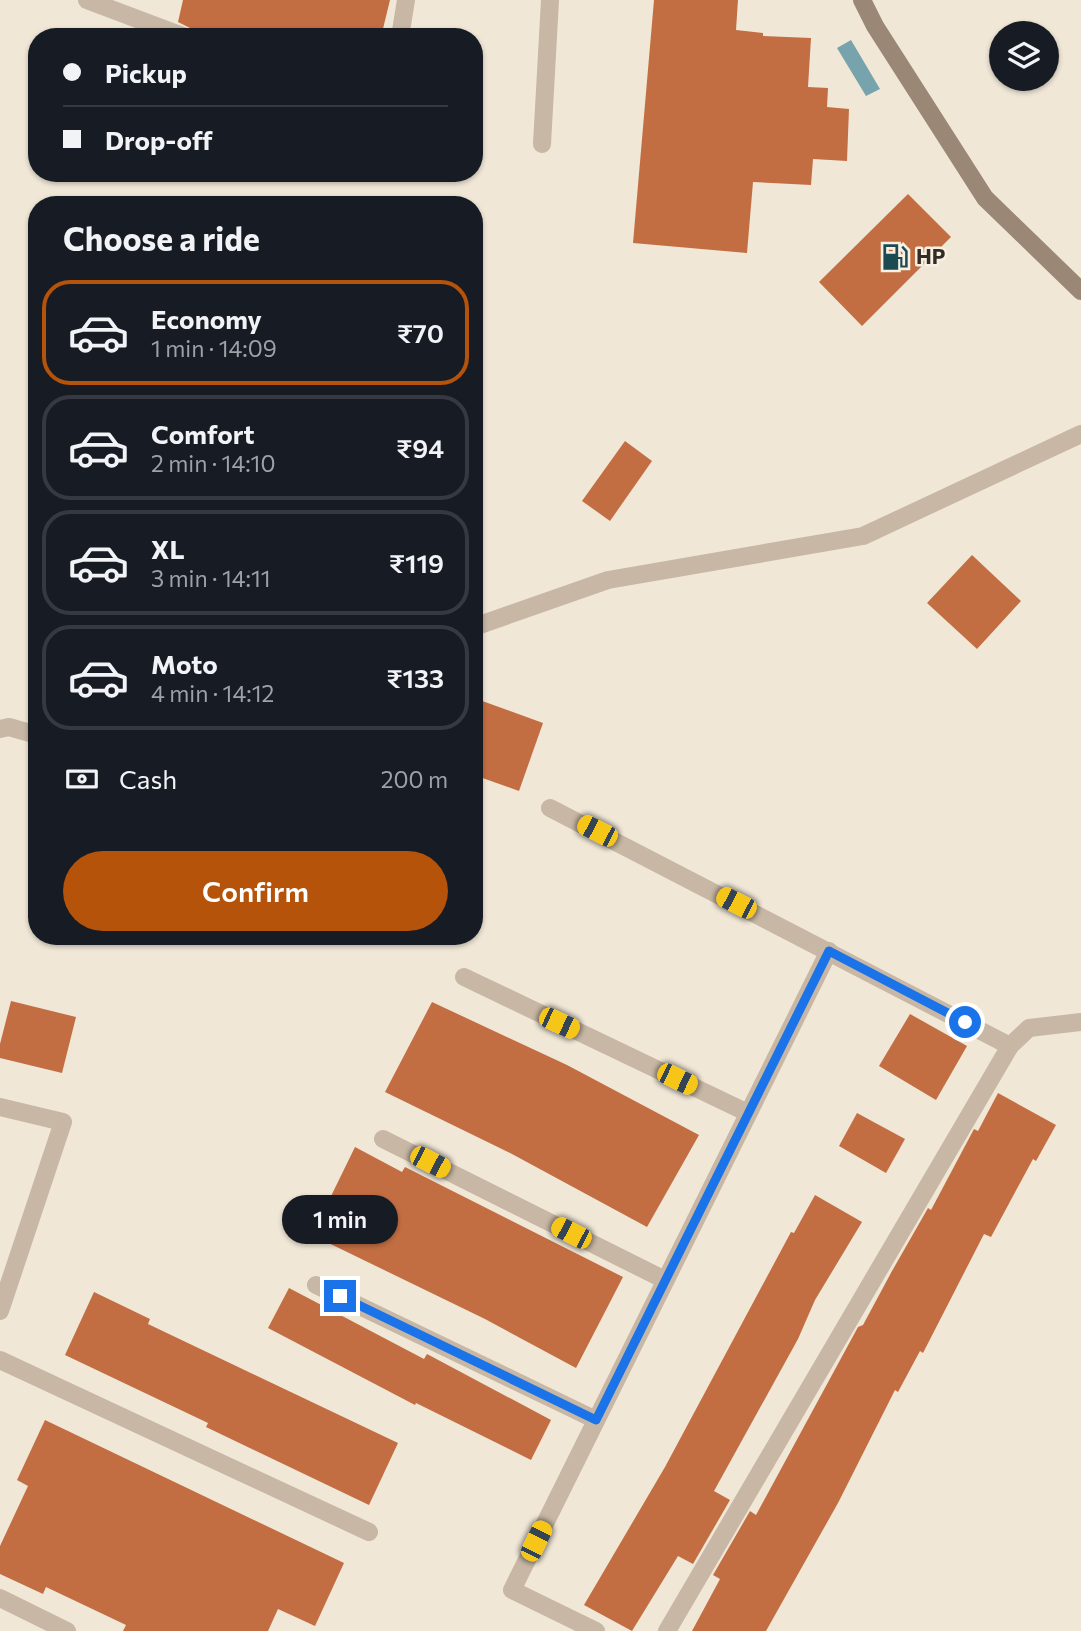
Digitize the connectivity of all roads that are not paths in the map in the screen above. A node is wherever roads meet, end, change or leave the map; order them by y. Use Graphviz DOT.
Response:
graph roads {
  1 [pos="87,0"];
  2 [pos="406,0"];
  3 [pos="550,0"];
  4 [pos="862,0"];
  5 [pos="161,28"];
  6 [pos="401,28"];
  7 [pos="542,144"];
  8 [pos="1081,291"];
  9 [pos="1081,434"];
  10 [pos="483,624"];
  11 [pos="0,729"];
  12 [pos="28,732"];
  13 [pos="550,808"];
  14 [pos="829,951"];
  15 [pos="464,977"];
  16 [pos="1081,1022"];
  17 [pos="1010,1046"];
  18 [pos="0,1107"];
  19 [pos="748,1113"];
  20 [pos="383,1139"];
  21 [pos="665,1280"];
  22 [pos="316,1285"];
  23 [pos="0,1311"];
  24 [pos="0,1360"];
  25 [pos="596,1420"];
  26 [pos="369,1532"];
  27 [pos="0,1598"];
  28 [pos="67,1631"];
  29 [pos="596,1631"];
  30 [pos="667,1631"];
  1 -- 5 [label="street"];
  2 -- 6 [label="street"];
  3 -- 7 [label="street"];
  4 -- 8 [label="main road"];
  9 -- 10 [label="street"];
  11 -- 12 [label="street"];
  13 -- 14 [label="street"];
  14 -- 17 [label="street"];
  14 -- 19 [label="street"];
  15 -- 19 [label="street"];
  16 -- 17 [label="street"];
  17 -- 30 [label="street"];
  18 -- 23 [label="street"];
  19 -- 21 [label="street"];
  20 -- 21 [label="street"];
  21 -- 25 [label="street"];
  22 -- 25 [label="street"];
  24 -- 26 [label="street"];
  25 -- 29 [label="street"];
  27 -- 28 [label="street"];
}
